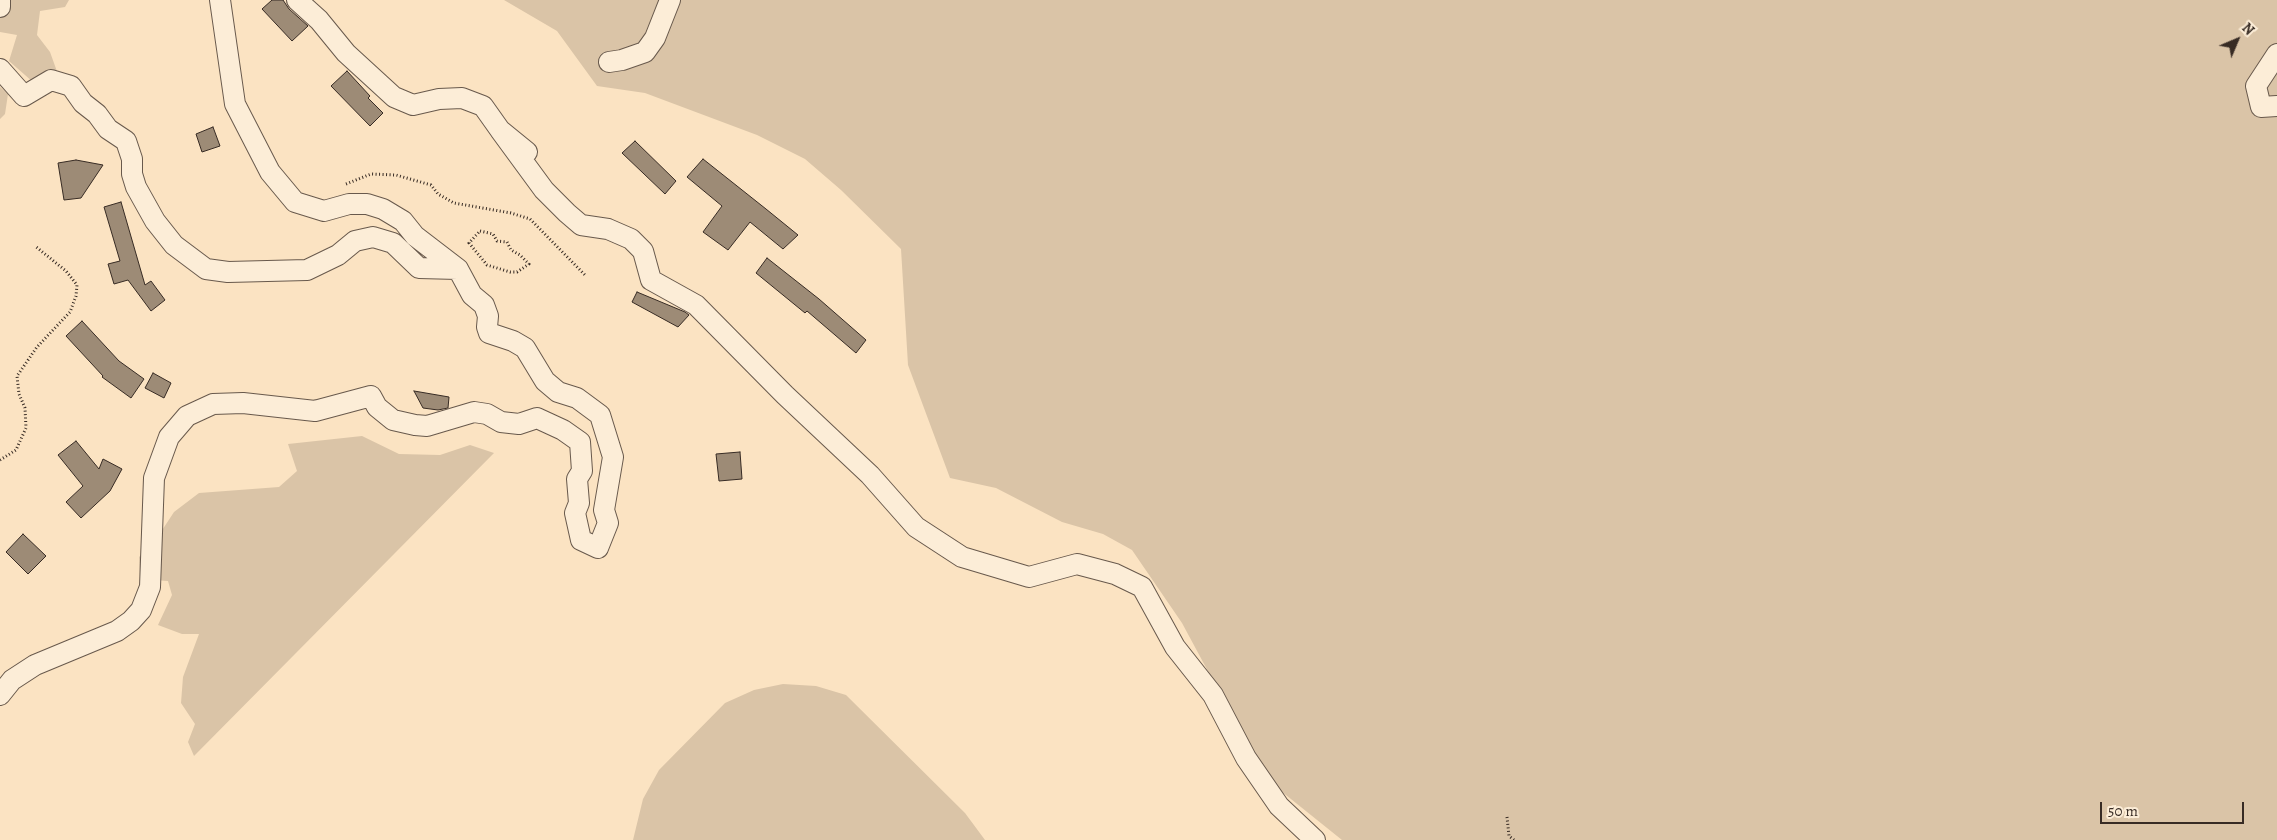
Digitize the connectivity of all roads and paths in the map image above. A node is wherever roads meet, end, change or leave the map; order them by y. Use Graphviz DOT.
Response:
graph roads {
  1 [pos="0,0"];
  2 [pos="220,0"];
  3 [pos="297,0"];
  4 [pos="670,0"];
  5 [pos="0,8"];
  6 [pos="2277,54"];
  7 [pos="609,62"];
  8 [pos="0,69"];
  9 [pos="2277,106"];
  10 [pos="500,130"];
  11 [pos="527,152"];
  12 [pos="342,185"];
  13 [pos="480,231"];
  14 [pos="35,246"];
  15 [pos="458,269"];
  16 [pos="585,275"];
  17 [pos="0,460"];
  18 [pos="0,695"];
  19 [pos="1507,817"];
  20 [pos="1315,840"];
  21 [pos="1514,840"];
  1 -- 5 [label="street"];
  2 -- 15 [label="street"];
  3 -- 10 [label="street"];
  4 -- 7 [label="street"];
  6 -- 9 [label="street"];
  8 -- 15 [label="street"];
  10 -- 11 [label="street"];
  10 -- 20 [label="street"];
  12 -- 16 [label="path"];
  13 -- 13 [label="path"];
  14 -- 17 [label="path"];
  15 -- 18 [label="street"];
  19 -- 21 [label="path"];
}
